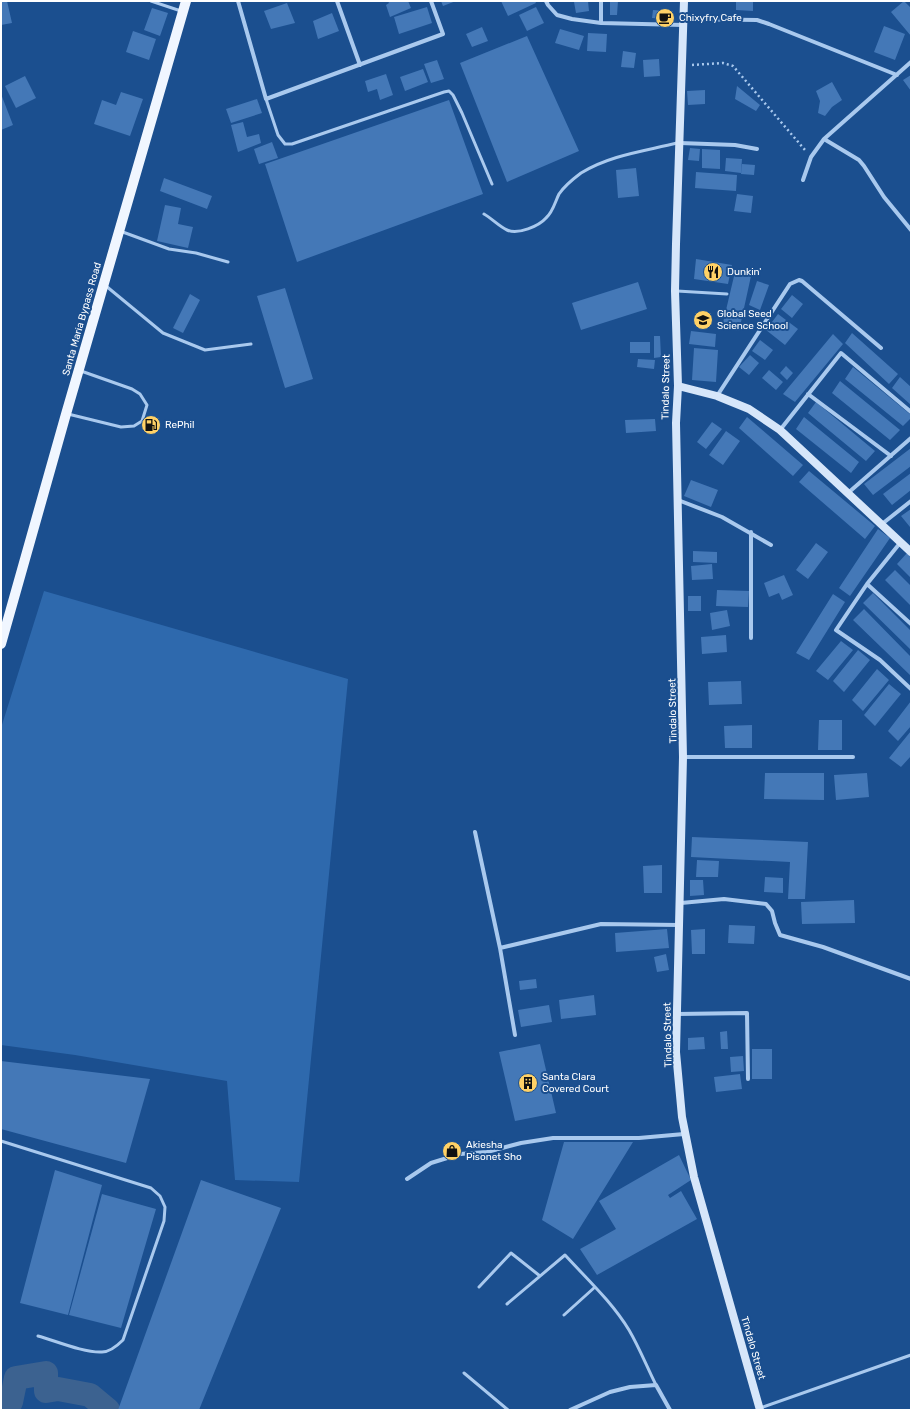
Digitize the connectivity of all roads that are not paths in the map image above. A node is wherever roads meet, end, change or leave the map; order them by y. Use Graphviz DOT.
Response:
graph roads {
  1 [pos="151,1"];
  2 [pos="186,1"];
  3 [pos="238,1"];
  4 [pos="337,1"];
  5 [pos="431,1"];
  6 [pos="546,1"];
  7 [pos="601,1"];
  8 [pos="684,1"];
  9 [pos="183,12"];
  10 [pos="683,22"];
  11 [pos="601,23"];
  12 [pos="911,62"];
  13 [pos="360,65"];
  14 [pos="897,75"];
  15 [pos="266,100"];
  16 [pos="824,139"];
  17 [pos="680,143"];
  18 [pos="757,149"];
  19 [pos="803,180"];
  20 [pos="492,184"];
  21 [pos="484,214"];
  22 [pos="911,230"];
  23 [pos="120,231"];
  24 [pos="228,262"];
  25 [pos="104,285"];
  26 [pos="675,291"];
  27 [pos="727,294"];
  28 [pos="251,344"];
  29 [pos="881,348"];
  30 [pos="80,370"];
  31 [pos="678,386"];
  32 [pos="808,394"];
  33 [pos="717,396"];
  34 [pos="911,412"];
  35 [pos="66,414"];
  36 [pos="780,430"];
  37 [pos="911,438"];
  38 [pos="890,456"];
  39 [pos="848,494"];
  40 [pos="678,500"];
  41 [pos="911,501"];
  42 [pos="881,524"];
  43 [pos="750,532"];
  44 [pos="900,543"];
  45 [pos="771,545"];
  46 [pos="911,552"];
  47 [pos="867,584"];
  48 [pos="911,624"];
  49 [pos="751,638"];
  50 [pos="1,644"];
  51 [pos="911,689"];
  52 [pos="684,757"];
  53 [pos="853,757"];
  54 [pos="475,832"];
  55 [pos="681,903"];
  56 [pos="680,925"];
  57 [pos="500,948"];
  58 [pos="911,979"];
  59 [pos="677,1014"];
  60 [pos="516,1035"];
  61 [pos="748,1079"];
  62 [pos="684,1134"];
  63 [pos="1,1141"];
  64 [pos="407,1179"];
  65 [pos="540,1276"];
  66 [pos="479,1287"];
  67 [pos="595,1287"];
  68 [pos="507,1304"];
  69 [pos="564,1315"];
  70 [pos="38,1336"];
  71 [pos="911,1355"];
  72 [pos="464,1373"];
  73 [pos="656,1385"];
  74 [pos="760,1409"];
  75 [pos="508,1410"];
  76 [pos="570,1410"];
  77 [pos="670,1410"];
  1 -- 9 [label="lane"];
  2 -- 9 [label="main road, Santa Maria Bypass Road"];
  3 -- 15 [label="street"];
  4 -- 13 [label="street"];
  5 -- 13 [label="street"];
  6 -- 11 [label="street"];
  7 -- 11 [label="street"];
  8 -- 10 [label="main road, Tindalo Street"];
  9 -- 23 [label="main road, Santa Maria Bypass Road"];
  10 -- 11 [label="street"];
  10 -- 14 [label="street"];
  10 -- 17 [label="main road, Tindalo Street"];
  12 -- 14 [label="street"];
  13 -- 15 [label="street"];
  14 -- 16 [label="street"];
  15 -- 20 [label="lane"];
  16 -- 19 [label="street"];
  16 -- 22 [label="street"];
  17 -- 18 [label="street"];
  17 -- 21 [label="lane"];
  17 -- 26 [label="main road, Tindalo Street"];
  23 -- 24 [label="lane"];
  23 -- 25 [label="main road, Santa Maria Bypass Road"];
  25 -- 28 [label="lane"];
  25 -- 30 [label="main road, Santa Maria Bypass Road"];
  26 -- 27 [label="lane"];
  26 -- 31 [label="main road, Tindalo Street"];
  29 -- 33 [label="street"];
  30 -- 35 [label="main road, Santa Maria Bypass Road"];
  30 -- 35 [label="lane"];
  31 -- 33 [label="main road"];
  31 -- 40 [label="main road, Tindalo Street"];
  32 -- 34 [label="street"];
  32 -- 36 [label="street"];
  32 -- 38 [label="street"];
  33 -- 36 [label="main road"];
  35 -- 50 [label="main road, Santa Maria Bypass Road"];
  36 -- 39 [label="main road"];
  37 -- 38 [label="street"];
  38 -- 39 [label="street"];
  39 -- 42 [label="main road"];
  40 -- 43 [label="street"];
  40 -- 52 [label="main road, Tindalo Street"];
  41 -- 42 [label="street"];
  42 -- 44 [label="main road"];
  43 -- 45 [label="street"];
  43 -- 49 [label="street"];
  44 -- 46 [label="main road"];
  44 -- 47 [label="street"];
  47 -- 48 [label="street"];
  47 -- 51 [label="street"];
  52 -- 53 [label="street"];
  52 -- 55 [label="main road, Tindalo Street"];
  54 -- 57 [label="street"];
  55 -- 56 [label="main road, Tindalo Street"];
  55 -- 58 [label="street"];
  56 -- 57 [label="street"];
  56 -- 59 [label="main road, Tindalo Street"];
  57 -- 60 [label="street"];
  59 -- 61 [label="street"];
  59 -- 62 [label="main road, Tindalo Street"];
  62 -- 64 [label="street"];
  62 -- 74 [label="main road, Tindalo Street"];
  63 -- 70 [label="lane"];
  65 -- 66 [label="lane"];
  65 -- 67 [label="lane"];
  65 -- 68 [label="lane"];
  67 -- 69 [label="lane"];
  67 -- 73 [label="lane"];
  71 -- 74 [label="lane"];
  72 -- 75 [label="lane"];
  73 -- 76 [label="street"];
  73 -- 77 [label="street"];
}
